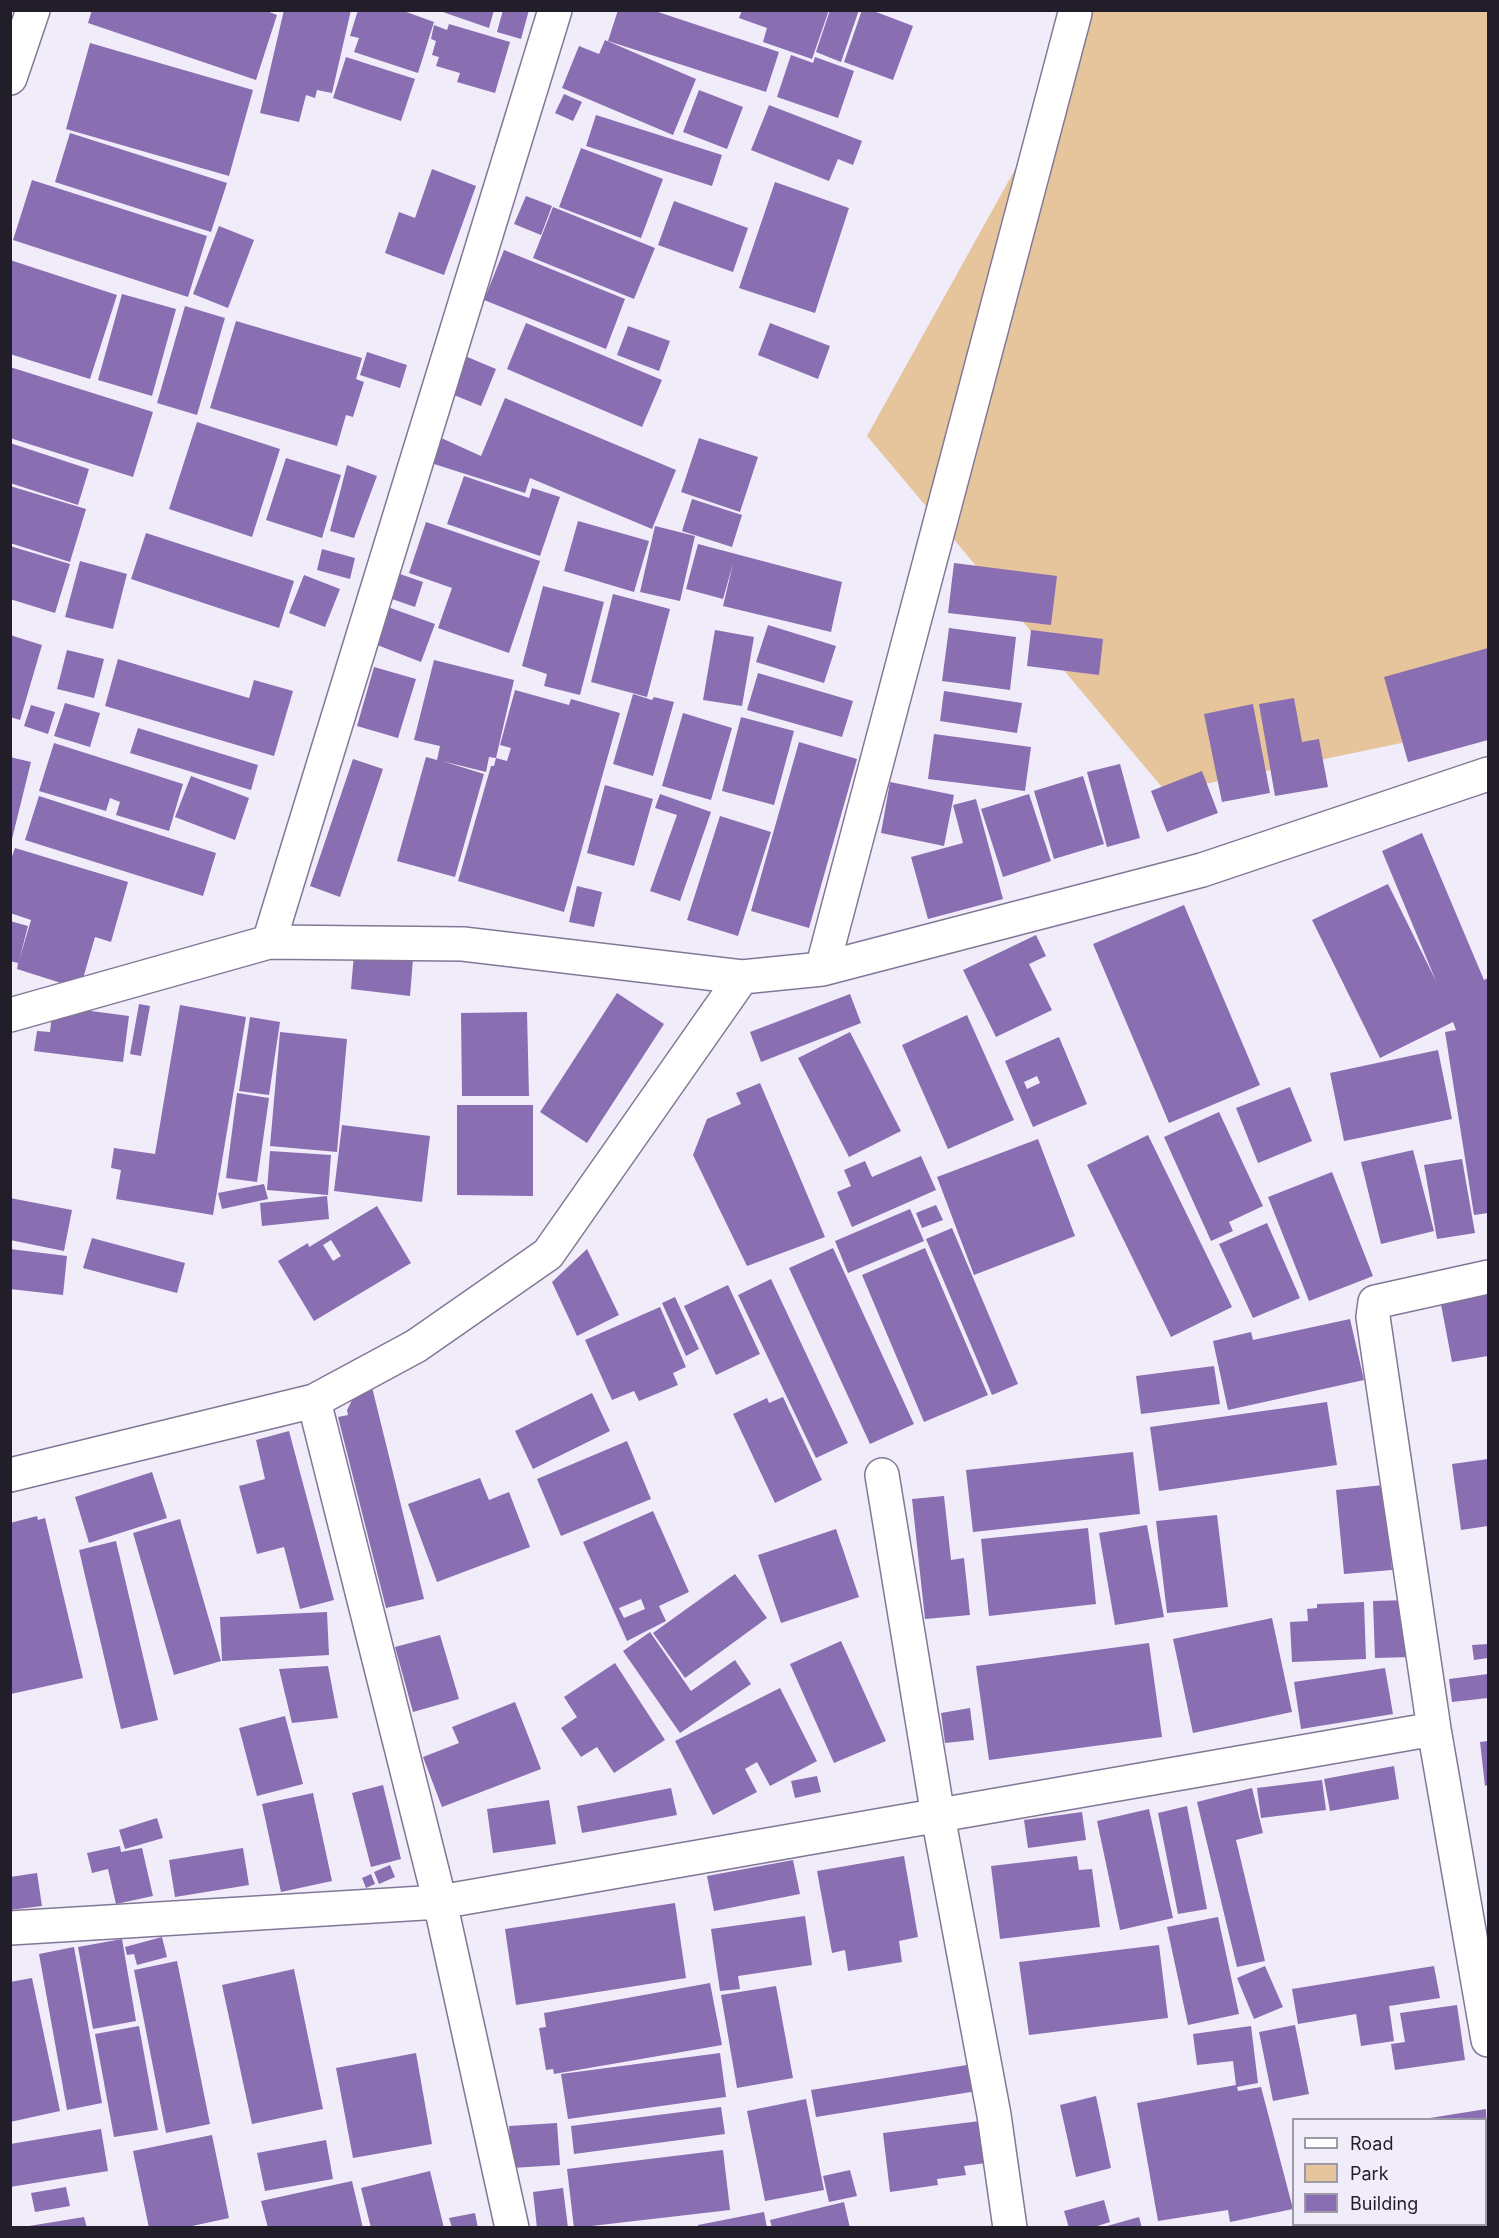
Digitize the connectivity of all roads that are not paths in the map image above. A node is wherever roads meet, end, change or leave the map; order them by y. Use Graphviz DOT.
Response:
graph roads {
  1 [pos="33,10"];
  2 [pos="555,10"];
  3 [pos="1075,13"];
  4 [pos="10,78"];
  5 [pos="1488,774"];
  6 [pos="269,942"];
  7 [pos="822,969"];
  8 [pos="742,977"];
  9 [pos="10,1015"];
  10 [pos="1488,1277"];
  11 [pos="314,1401"];
  12 [pos="10,1475"];
  13 [pos="882,1475"];
  14 [pos="1434,1729"];
  15 [pos="938,1816"];
  16 [pos="440,1902"];
  17 [pos="10,1928"];
  18 [pos="1488,2040"];
  19 [pos="512,2228"];
  20 [pos="1010,2228"];
  1 -- 4 [label="street"];
  2 -- 6 [label="street"];
  3 -- 7 [label="street"];
  5 -- 7 [label="street"];
  6 -- 8 [label="street"];
  6 -- 9 [label="street"];
  7 -- 8 [label="street"];
  8 -- 11 [label="street"];
  10 -- 14 [label="street"];
  11 -- 12 [label="street"];
  11 -- 16 [label="street"];
  13 -- 15 [label="street"];
  14 -- 15 [label="street"];
  14 -- 18 [label="street"];
  15 -- 16 [label="street"];
  15 -- 20 [label="street"];
  16 -- 17 [label="street"];
  16 -- 19 [label="street"];
}
